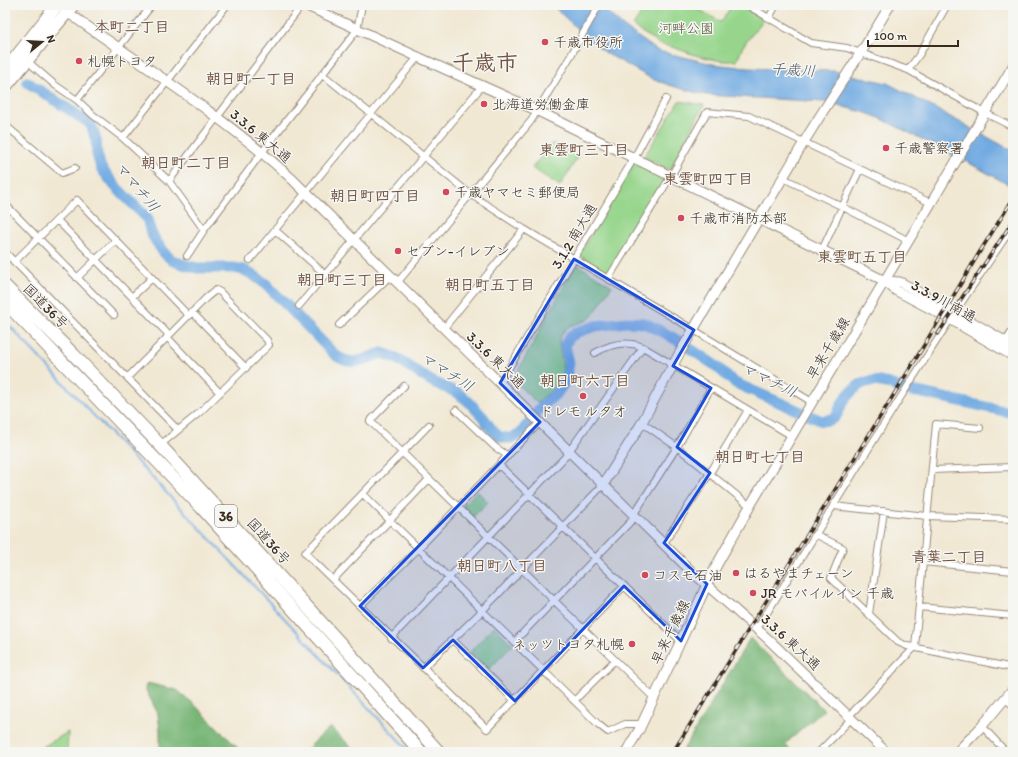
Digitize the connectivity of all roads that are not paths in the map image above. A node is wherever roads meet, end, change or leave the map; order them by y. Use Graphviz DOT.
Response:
graph roads {
  1 [pos="57,5"];
  2 [pos="152,5"];
  3 [pos="227,5"];
  4 [pos="304,5"];
  5 [pos="362,5"];
  6 [pos="599,5"];
  7 [pos="747,5"];
  8 [pos="776,5"];
  9 [pos="890,5"];
  10 [pos="947,5"];
  11 [pos="70,8"];
  12 [pos="769,18"];
  13 [pos="357,30"];
  14 [pos="118,49"];
  15 [pos="861,54"];
  16 [pos="418,58"];
  17 [pos="26,60"];
  18 [pos="1013,66"];
  19 [pos="908,70"];
  20 [pos="5,72"];
  21 [pos="322,74"];
  22 [pos="166,81"];
  23 [pos="482,86"];
  24 [pos="5,87"];
  25 [pos="666,99"];
  26 [pos="77,100"];
  27 [pos="538,111"];
  28 [pos="371,114"];
  29 [pos="983,116"];
  30 [pos="217,117"];
  31 [pos="5,124"];
  32 [pos="1013,127"];
  33 [pos="123,138"];
  34 [pos="804,142"];
  35 [pos="262,152"];
  36 [pos="424,157"];
  37 [pos="634,158"];
  38 [pos="75,168"];
  39 [pos="860,169"];
  40 [pos="671,176"];
  41 [pos="783,178"];
  42 [pos="169,181"];
  43 [pos="306,193"];
  44 [pos="470,194"];
  45 [pos="931,203"];
  46 [pos="5,204"];
  47 [pos="843,207"];
  48 [pos="57,220"];
  49 [pos="758,220"];
  50 [pos="1013,226"];
  51 [pos="524,229"];
  52 [pos="204,230"];
  53 [pos="275,230"];
  54 [pos="38,238"];
  55 [pos="116,240"];
  56 [pos="354,241"];
  57 [pos="909,241"];
  58 [pos="822,250"];
  59 [pos="5,252"];
  60 [pos="187,256"];
  61 [pos="574,259"];
  62 [pos="96,260"];
  63 [pos="250,260"];
  64 [pos="14,262"];
  65 [pos="326,275"];
  66 [pos="77,278"];
  67 [pos="152,278"];
  68 [pos="394,279"];
  69 [pos="608,279"];
  70 [pos="884,281"];
  71 [pos="5,286"];
  72 [pos="132,297"];
  73 [pos="5,302"];
  74 [pos="299,306"];
  75 [pos="191,314"];
  76 [pos="114,315"];
  77 [pos="952,315"];
  78 [pos="339,325"];
  79 [pos="444,328"];
  80 [pos="694,330"];
  81 [pos="1013,330"];
  82 [pos="168,336"];
  83 [pos="1006,346"];
  84 [pos="643,347"];
  85 [pos="596,353"];
  86 [pos="1013,356"];
  87 [pos="673,366"];
  88 [pos="246,368"];
  89 [pos="128,377"];
  90 [pos="500,383"];
  91 [pos="404,386"];
  92 [pos="711,388"];
  93 [pos="220,393"];
  94 [pos="811,404"];
  95 [pos="456,410"];
  96 [pos="748,410"];
  97 [pos="538,420"];
  98 [pos="641,422"];
  99 [pos="429,425"];
  100 [pos="980,428"];
  101 [pos="178,430"];
  102 [pos="792,436"];
  103 [pos="160,445"];
  104 [pos="677,447"];
  105 [pos="569,451"];
  106 [pos="402,452"];
  107 [pos="150,454"];
  108 [pos="508,456"];
  109 [pos="499,465"];
  110 [pos="1013,467"];
  111 [pos="932,470"];
  112 [pos="710,473"];
  113 [pos="429,479"];
  114 [pos="603,485"];
  115 [pos="363,494"];
  116 [pos="530,495"];
  117 [pos="750,506"];
  118 [pos="833,506"];
  119 [pos="458,508"];
  120 [pos="884,511"];
  121 [pos="635,515"];
  122 [pos="927,516"];
  123 [pos="1013,519"];
  124 [pos="390,520"];
  125 [pos="563,527"];
  126 [pos="816,534"];
  127 [pos="489,537"];
  128 [pos="664,543"];
  129 [pos="419,548"];
  130 [pos="595,558"];
  131 [pos="923,562"];
  132 [pos="522,569"];
  133 [pos="1013,571"];
  134 [pos="449,578"];
  135 [pos="333,580"];
  136 [pos="707,584"];
  137 [pos="624,586"];
  138 [pos="554,601"];
  139 [pos="360,606"];
  140 [pos="919,607"];
  141 [pos="482,611"];
  142 [pos="869,614"];
  143 [pos="1013,616"];
  144 [pos="583,629"];
  145 [pos="757,629"];
  146 [pos="391,638"];
  147 [pos="453,640"];
  148 [pos="514,642"];
  149 [pos="681,642"];
  150 [pos="915,647"];
  151 [pos="615,660"];
  152 [pos="423,668"];
  153 [pos="1013,668"];
  154 [pos="543,670"];
  155 [pos="1013,689"];
  156 [pos="653,697"];
  157 [pos="1005,699"];
  158 [pos="515,701"];
  159 [pos="574,701"];
  160 [pos="1013,705"];
  161 [pos="850,718"];
  162 [pos="642,724"];
  163 [pos="982,726"];
  164 [pos="422,752"];
  165 [pos="439,752"];
  166 [pos="627,752"];
  167 [pos="819,752"];
  168 [pos="886,752"];
  169 [pos="957,752"];
  170 [pos="1006,752"];
  1 -- 20 [label="highway"];
  2 -- 14 [label="street"];
  3 -- 22 [label="street"];
  4 -- 13 [label="street, 3.3.9川南通"];
  4 -- 30 [label="street"];
  5 -- 13 [label="street"];
  6 -- 27 [label="street"];
  7 -- 12 [label="street"];
  8 -- 12 [label="street"];
  9 -- 15 [label="street"];
  10 -- 19 [label="street"];
  11 -- 14 [label="street, 3.3.6 東大通"];
  11 -- 17 [label="highway"];
  12 -- 15 [label="street"];
  13 -- 16 [label="street, 3.3.9川南通"];
  13 -- 21 [label="street"];
  14 -- 22 [label="street, 3.3.6 東大通"];
  14 -- 26 [label="street"];
  15 -- 19 [label="street"];
  15 -- 34 [label="street"];
  16 -- 23 [label="street, 3.3.9川南通"];
  16 -- 28 [label="street"];
  17 -- 24 [label="highway"];
  17 -- 26 [label="street"];
  18 -- 29 [label="street, 早来千歳線"];
  19 -- 29 [label="street"];
  21 -- 28 [label="street"];
  21 -- 35 [label="street"];
  22 -- 30 [label="street, 3.3.6 東大通"];
  22 -- 33 [label="street"];
  23 -- 27 [label="street, 3.3.9川南通"];
  23 -- 36 [label="street"];
  25 -- 37 [label="street, 3.1.2 南大通"];
  26 -- 33 [label="street"];
  27 -- 37 [label="street, 3.3.9川南通"];
  27 -- 44 [label="street"];
  28 -- 36 [label="street"];
  28 -- 43 [label="street"];
  29 -- 32 [label="street"];
  29 -- 45 [label="street, 早来千歳線"];
  30 -- 35 [label="street, 3.3.6 東大通"];
  30 -- 42 [label="street"];
  31 -- 38 [label="street"];
  33 -- 42 [label="street"];
  34 -- 39 [label="street"];
  34 -- 40 [label="street"];
  34 -- 41 [label="street"];
  35 -- 43 [label="street, 3.3.6 東大通"];
  35 -- 52 [label="street"];
  36 -- 44 [label="street"];
  36 -- 56 [label="street"];
  37 -- 40 [label="street, 3.3.9川南通"];
  37 -- 61 [label="street, 3.1.2 南大通"];
  39 -- 45 [label="street"];
  39 -- 47 [label="street"];
  40 -- 49 [label="street, 3.3.9川南通"];
  40 -- 69 [label="street"];
  41 -- 47 [label="street"];
  41 -- 49 [label="street"];
  42 -- 52 [label="street"];
  43 -- 53 [label="street"];
  43 -- 56 [label="street, 3.3.6 東大通"];
  44 -- 51 [label="street"];
  44 -- 68 [label="street"];
  45 -- 57 [label="street, 早来千歳線"];
  46 -- 54 [label="street"];
  47 -- 57 [label="street"];
  47 -- 58 [label="street"];
  48 -- 54 [label="street"];
  48 -- 55 [label="street"];
  48 -- 62 [label="street"];
  49 -- 58 [label="street, 3.3.9川南通"];
  49 -- 80 [label="street"];
  50 -- 77 [label="street"];
  51 -- 61 [label="street"];
  51 -- 79 [label="street"];
  52 -- 60 [label="street"];
  53 -- 63 [label="street"];
  53 -- 65 [label="street"];
  54 -- 64 [label="street"];
  54 -- 66 [label="street"];
  55 -- 62 [label="street"];
  55 -- 67 [label="street"];
  56 -- 65 [label="street"];
  56 -- 68 [label="street, 3.3.6 東大通"];
  57 -- 70 [label="street, 早来千歳線"];
  58 -- 70 [label="street, 3.3.9川南通"];
  59 -- 64 [label="street"];
  61 -- 69 [label="street"];
  61 -- 90 [label="street, 3.1.2 南大通"];
  62 -- 66 [label="street"];
  62 -- 72 [label="street"];
  64 -- 89 [label="street"];
  65 -- 74 [label="street"];
  66 -- 76 [label="street"];
  67 -- 72 [label="street"];
  67 -- 75 [label="street"];
  68 -- 78 [label="street"];
  68 -- 79 [label="street, 3.3.6 東大通"];
  69 -- 80 [label="street"];
  70 -- 77 [label="street, 3.3.9川南通"];
  70 -- 94 [label="street, 早来千歳線"];
  71 -- 103 [label="highway, 国道36号 / 36"];
  72 -- 82 [label="street"];
  73 -- 107 [label="highway, 国道36号 / 36"];
  75 -- 82 [label="street"];
  75 -- 88 [label="street"];
  75 -- 88 [label="street"];
  77 -- 83 [label="street, 3.3.9川南通"];
  77 -- 118 [label="street"];
  79 -- 90 [label="street, 3.3.6 東大通"];
  80 -- 87 [label="street"];
  80 -- 94 [label="street"];
  81 -- 83 [label="street"];
  82 -- 89 [label="street"];
  82 -- 93 [label="street"];
  83 -- 86 [label="street, 3.3.9川南通"];
  84 -- 85 [label="street"];
  84 -- 87 [label="street"];
  84 -- 105 [label="street"];
  87 -- 92 [label="street"];
  87 -- 98 [label="street"];
  88 -- 93 [label="street"];
  89 -- 101 [label="street"];
  90 -- 97 [label="street, 3.3.6 東大通"];
  91 -- 106 [label="street"];
  92 -- 96 [label="street"];
  92 -- 104 [label="street"];
  93 -- 101 [label="street"];
  94 -- 102 [label="street, 早来千歳線"];
  95 -- 108 [label="street"];
  96 -- 102 [label="street"];
  96 -- 112 [label="street"];
  97 -- 105 [label="street, 3.3.6 東大通"];
  97 -- 108 [label="street"];
  98 -- 104 [label="street"];
  98 -- 114 [label="street"];
  99 -- 106 [label="street"];
  100 -- 111 [label="street"];
  101 -- 103 [label="street"];
  102 -- 117 [label="street, 早来千歳線"];
  103 -- 107 [label="street"];
  103 -- 165 [label="highway, 国道36号 / 36"];
  104 -- 112 [label="street"];
  104 -- 121 [label="street"];
  105 -- 114 [label="street, 3.3.6 東大通"];
  105 -- 116 [label="street"];
  106 -- 113 [label="street"];
  106 -- 115 [label="street"];
  107 -- 164 [label="highway, 国道36号 / 36"];
  108 -- 109 [label="street"];
  109 -- 116 [label="street"];
  109 -- 119 [label="street"];
  110 -- 111 [label="street"];
  111 -- 122 [label="street"];
  112 -- 117 [label="street"];
  112 -- 128 [label="street"];
  113 -- 119 [label="street"];
  113 -- 124 [label="street"];
  114 -- 121 [label="street, 3.3.6 東大通"];
  114 -- 125 [label="street"];
  115 -- 124 [label="street"];
  115 -- 135 [label="street"];
  116 -- 125 [label="street"];
  116 -- 127 [label="street"];
  117 -- 136 [label="street, 早来千歳線"];
  118 -- 120 [label="street"];
  118 -- 126 [label="street"];
  119 -- 127 [label="street"];
  119 -- 129 [label="street"];
  120 -- 122 [label="street"];
  120 -- 142 [label="street"];
  121 -- 128 [label="street, 3.3.6 東大通"];
  121 -- 130 [label="street"];
  122 -- 123 [label="street"];
  122 -- 131 [label="street"];
  124 -- 129 [label="street"];
  124 -- 135 [label="street"];
  125 -- 130 [label="street"];
  125 -- 132 [label="street"];
  126 -- 142 [label="street"];
  126 -- 145 [label="street"];
  127 -- 132 [label="street"];
  127 -- 134 [label="street"];
  128 -- 136 [label="street, 3.3.6 東大通"];
  129 -- 134 [label="street"];
  129 -- 139 [label="street"];
  130 -- 137 [label="street"];
  130 -- 138 [label="street"];
  131 -- 133 [label="street"];
  131 -- 140 [label="street"];
  132 -- 138 [label="street"];
  132 -- 141 [label="street"];
  134 -- 141 [label="street"];
  134 -- 146 [label="street"];
  135 -- 139 [label="street"];
  136 -- 145 [label="street, 3.3.6 東大通"];
  136 -- 149 [label="street, 早来千歳線"];
  137 -- 144 [label="street"];
  137 -- 149 [label="street"];
  138 -- 144 [label="street"];
  138 -- 148 [label="street"];
  139 -- 146 [label="street"];
  140 -- 143 [label="street"];
  140 -- 150 [label="street"];
  141 -- 147 [label="street"];
  141 -- 148 [label="street"];
  142 -- 150 [label="street"];
  144 -- 151 [label="street"];
  144 -- 154 [label="street"];
  145 -- 161 [label="street, 3.3.6 東大通"];
  146 -- 152 [label="street"];
  147 -- 152 [label="street"];
  147 -- 158 [label="street"];
  148 -- 154 [label="street"];
  149 -- 156 [label="street, 早来千歳線"];
  150 -- 153 [label="street"];
  150 -- 161 [label="street"];
  151 -- 156 [label="street"];
  151 -- 159 [label="street"];
  152 -- 158 [label="street"];
  154 -- 158 [label="street"];
  154 -- 159 [label="street"];
  155 -- 157 [label="street"];
  156 -- 162 [label="street, 早来千歳線"];
  157 -- 160 [label="street"];
  157 -- 163 [label="street"];
  159 -- 162 [label="street"];
  161 -- 167 [label="street"];
  161 -- 168 [label="street, 3.3.6 東大通"];
  162 -- 166 [label="street, 早来千歳線"];
  163 -- 169 [label="street"];
  163 -- 170 [label="street"];
}
